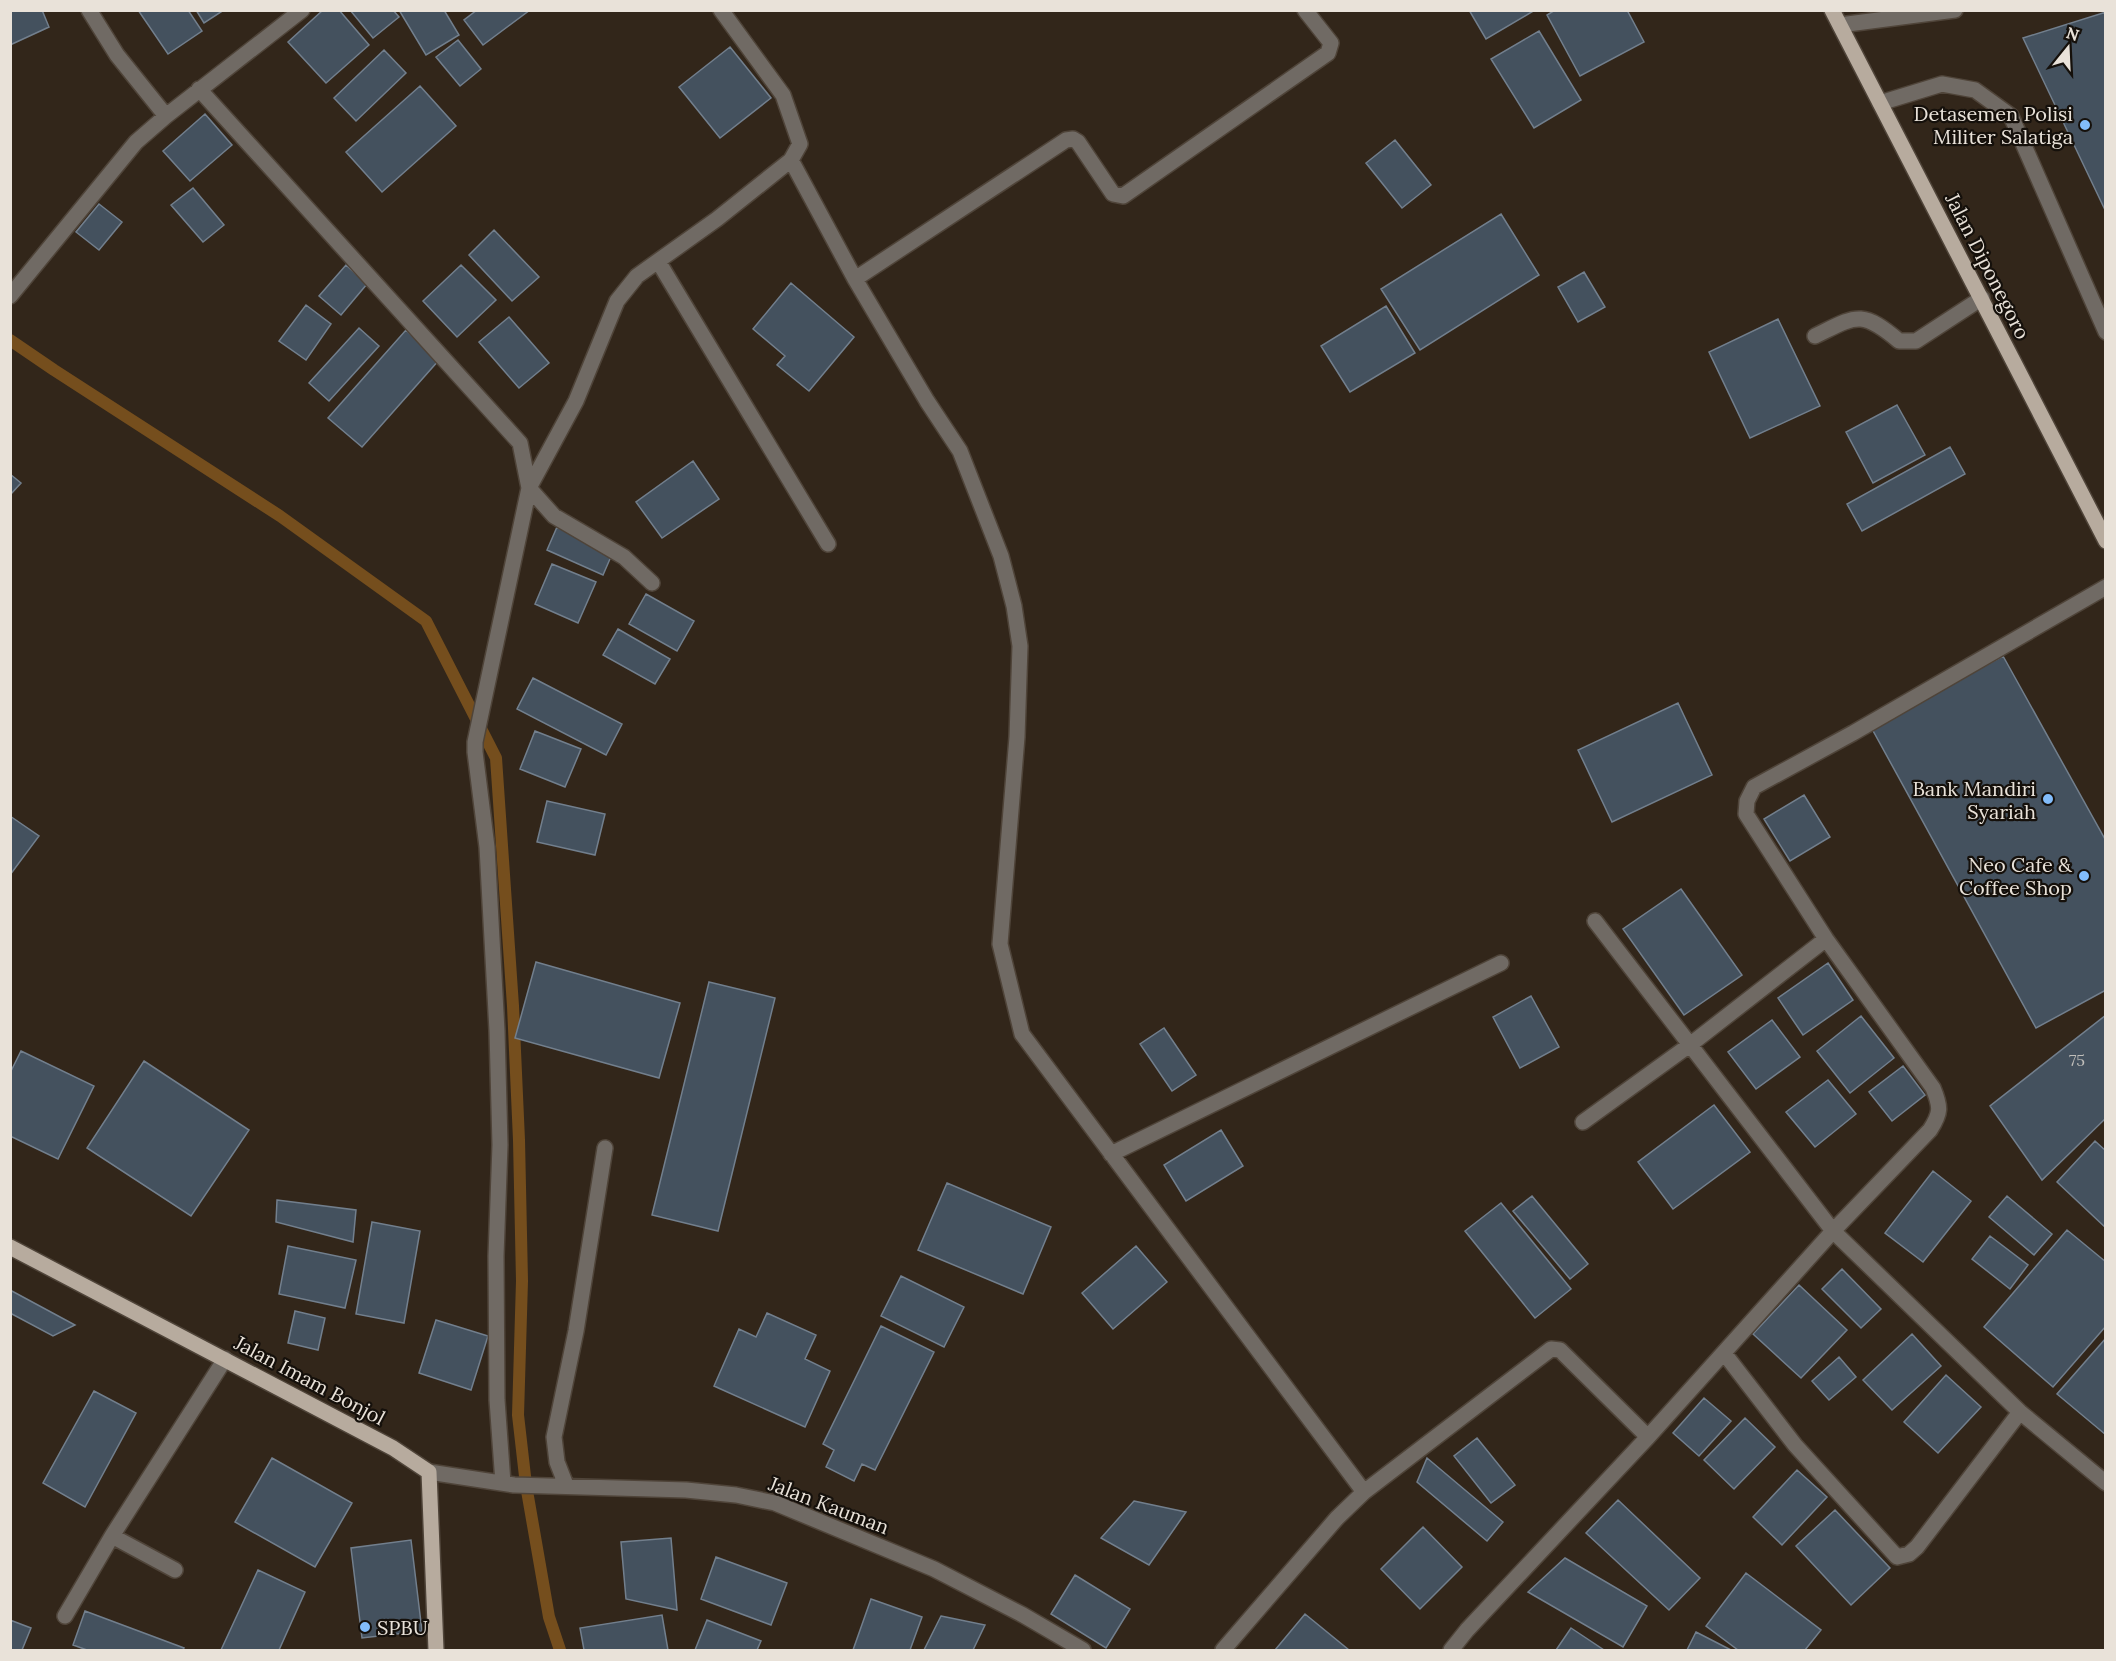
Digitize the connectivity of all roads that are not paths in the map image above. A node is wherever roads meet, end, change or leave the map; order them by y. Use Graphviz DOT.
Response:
graph roads {
  1 [pos="89,10"];
  2 [pos="302,10"];
  3 [pos="721,10"];
  4 [pos="1305,10"];
  5 [pos="1832,10"];
  6 [pos="1955,10"];
  7 [pos="1840,25"];
  8 [pos="199,90"];
  9 [pos="1880,103"];
  10 [pos="166,116"];
  11 [pos="791,160"];
  12 [pos="658,261"];
  13 [pos="855,279"];
  14 [pos="10,296"];
  15 [pos="1982,298"];
  16 [pos="2106,332"];
  17 [pos="1815,336"];
  18 [pos="529,488"];
  19 [pos="2106,541"];
  20 [pos="828,544"];
  21 [pos="652,582"];
  22 [pos="2106,587"];
  23 [pos="1595,921"];
  24 [pos="1826,939"];
  25 [pos="1501,963"];
  26 [pos="1691,1044"];
  27 [pos="1583,1122"];
  28 [pos="605,1148"];
  29 [pos="1111,1154"];
  30 [pos="1833,1231"];
  31 [pos="10,1247"];
  32 [pos="1724,1353"];
  33 [pos="225,1359"];
  34 [pos="2020,1412"];
  35 [pos="1648,1437"];
  36 [pos="429,1472"];
  37 [pos="2106,1483"];
  38 [pos="508,1484"];
  39 [pos="559,1485"];
  40 [pos="1364,1492"];
  41 [pos="112,1536"];
  42 [pos="176,1570"];
  43 [pos="65,1616"];
  44 [pos="436,1650"];
  45 [pos="1083,1650"];
  46 [pos="1223,1650"];
  47 [pos="1451,1650"];
  1 -- 10 [label="street"];
  2 -- 8 [label="street"];
  3 -- 11 [label="street"];
  4 -- 13 [label="street"];
  5 -- 7 [label="main road, Jalan Diponegoro"];
  6 -- 7 [label="street"];
  7 -- 9 [label="main road, Jalan Diponegoro"];
  8 -- 10 [label="street"];
  8 -- 18 [label="street"];
  9 -- 15 [label="main road, Jalan Diponegoro"];
  9 -- 16 [label="street"];
  10 -- 14 [label="street"];
  11 -- 12 [label="street"];
  11 -- 13 [label="street"];
  12 -- 18 [label="street"];
  12 -- 20 [label="street"];
  13 -- 29 [label="street"];
  15 -- 17 [label="street"];
  15 -- 19 [label="main road, Jalan Diponegoro"];
  18 -- 21 [label="street"];
  18 -- 38 [label="street"];
  22 -- 24 [label="street"];
  23 -- 26 [label="street"];
  24 -- 26 [label="street"];
  24 -- 30 [label="street"];
  25 -- 29 [label="street"];
  26 -- 27 [label="street"];
  26 -- 30 [label="street"];
  28 -- 39 [label="street"];
  29 -- 40 [label="street"];
  30 -- 32 [label="street"];
  30 -- 34 [label="street"];
  31 -- 33 [label="main road, Jalan Imam Bonjol"];
  32 -- 34 [label="street"];
  32 -- 35 [label="street"];
  33 -- 36 [label="main road, Jalan Imam Bonjol"];
  33 -- 41 [label="street"];
  34 -- 37 [label="street"];
  35 -- 40 [label="street"];
  35 -- 47 [label="street"];
  36 -- 38 [label="street, Jalan Kauman"];
  36 -- 44 [label="main road"];
  38 -- 39 [label="street, Jalan Kauman"];
  39 -- 45 [label="street, Jalan Kauman"];
  40 -- 46 [label="street"];
  41 -- 42 [label="street"];
  41 -- 43 [label="street"];
}
